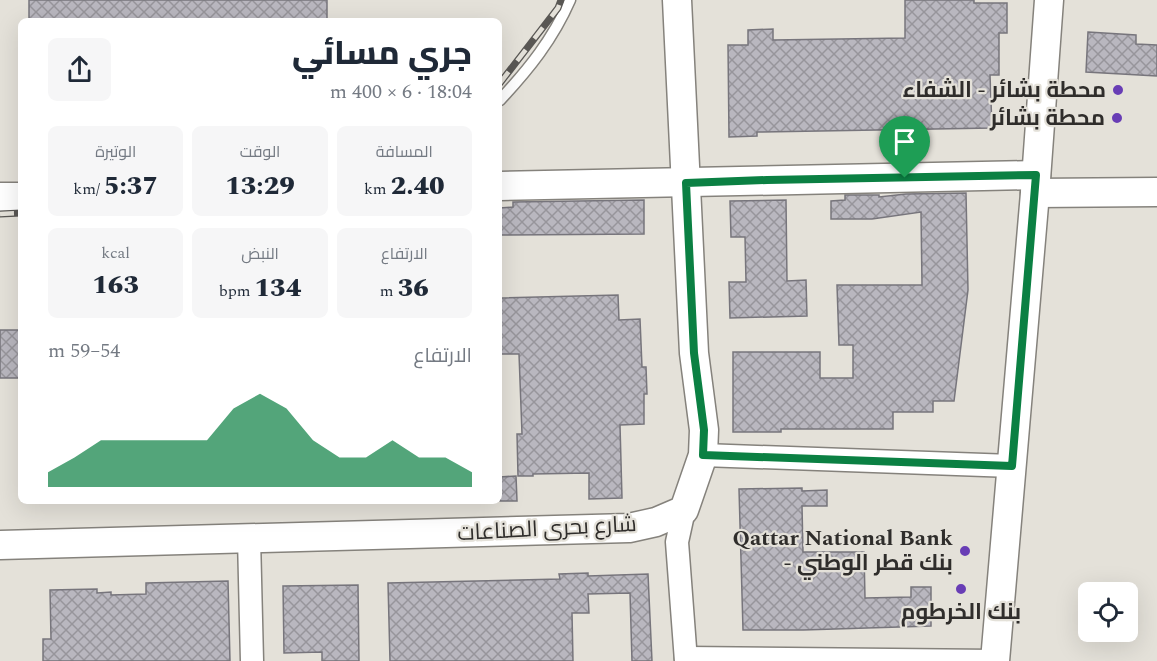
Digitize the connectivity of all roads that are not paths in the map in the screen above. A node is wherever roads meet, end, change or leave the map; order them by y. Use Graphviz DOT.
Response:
graph roads {
  1 [pos="570,0"];
  2 [pos="677,0"];
  3 [pos="1049,0"];
  4 [pos="502,98"];
  5 [pos="686,183"];
  6 [pos="1036,184"];
  7 [pos="502,186"];
  8 [pos="1157,192"];
  9 [pos="0,197"];
  10 [pos="18,197"];
  11 [pos="703,455"];
  12 [pos="1012,466"];
  13 [pos="684,510"];
  14 [pos="249,538"];
  15 [pos="0,546"];
  16 [pos="686,659"];
  17 [pos="252,661"];
  18 [pos="995,661"];
  1 -- 4 [label="lane"];
  2 -- 5 [label="street"];
  3 -- 6 [label="street"];
  5 -- 6 [label="street"];
  5 -- 7 [label="street"];
  5 -- 11 [label="street"];
  6 -- 8 [label="street"];
  6 -- 12 [label="street"];
  9 -- 10 [label="street"];
  11 -- 12 [label="street"];
  11 -- 13 [label="street"];
  12 -- 18 [label="street"];
  13 -- 14 [label="street, شارع بحرى الصناعات"];
  13 -- 16 [label="street"];
  14 -- 15 [label="street, شارع بحرى الصناعات"];
  14 -- 17 [label="street"];
  16 -- 18 [label="street"];
}
